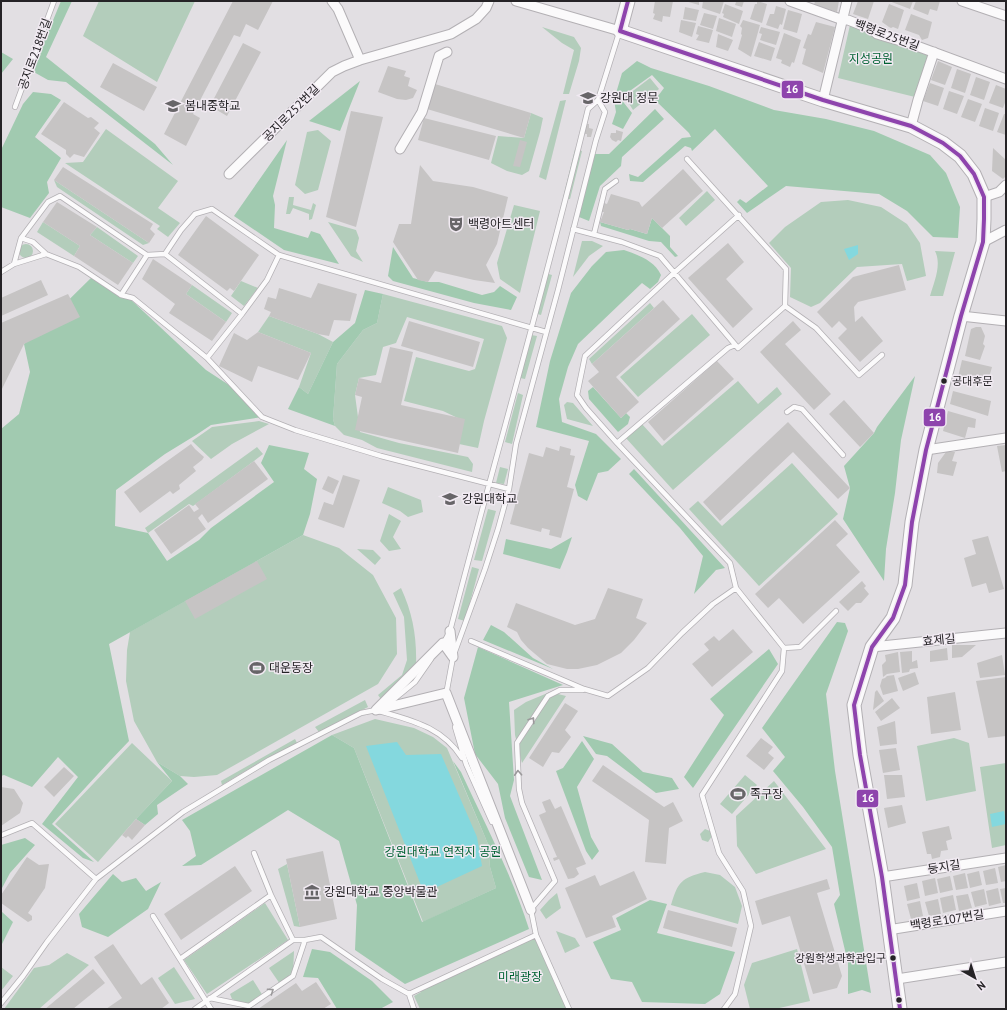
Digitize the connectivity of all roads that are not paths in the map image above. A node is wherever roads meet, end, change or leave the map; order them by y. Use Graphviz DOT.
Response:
graph roads {
  1 [pos="54,1"];
  2 [pos="332,1"];
  3 [pos="489,1"];
  4 [pos="516,1"];
  5 [pos="628,1"];
  6 [pos="790,1"];
  7 [pos="847,1"];
  8 [pos="962,1"];
  9 [pos="1006,16"];
  10 [pos="843,20"];
  11 [pos="620,31"];
  12 [pos="447,52"];
  13 [pos="934,52"];
  14 [pos="360,60"];
  15 [pos="1006,79"];
  16 [pos="598,100"];
  17 [pos="823,100"];
  18 [pos="15,107"];
  19 [pos="911,126"];
  20 [pos="400,149"];
  21 [pos="687,159"];
  22 [pos="229,174"];
  23 [pos="616,181"];
  24 [pos="1006,185"];
  25 [pos="984,197"];
  26 [pos="739,215"];
  27 [pos="573,230"];
  28 [pos="1006,230"];
  29 [pos="594,234"];
  30 [pos="21,238"];
  31 [pos="983,242"];
  32 [pos="46,254"];
  33 [pos="165,254"];
  34 [pos="147,255"];
  35 [pos="279,255"];
  36 [pos="14,264"];
  37 [pos="1,272"];
  38 [pos="674,273"];
  39 [pos="121,295"];
  40 [pos="785,306"];
  41 [pos="242,314"];
  42 [pos="962,316"];
  43 [pos="1006,321"];
  44 [pos="531,327"];
  45 [pos="546,332"];
  46 [pos="736,345"];
  47 [pos="882,355"];
  48 [pos="206,358"];
  49 [pos="787,412"];
  50 [pos="1006,438"];
  51 [pos="617,444"];
  52 [pos="926,450"];
  53 [pos="843,455"];
  54 [pos="488,484"];
  55 [pos="509,488"];
  56 [pos="736,588"];
  57 [pos="836,611"];
  58 [pos="450,631"];
  59 [pos="1006,633"];
  60 [pos="471,641"];
  61 [pos="443,643"];
  62 [pos="872,647"];
  63 [pos="784,648"];
  64 [pos="453,657"];
  65 [pos="584,690"];
  66 [pos="446,693"];
  67 [pos="380,709"];
  68 [pos="466,764"];
  69 [pos="2,835"];
  70 [pos="254,852"];
  71 [pos="1006,858"];
  72 [pos="882,877"];
  73 [pos="96,879"];
  74 [pos="271,895"];
  75 [pos="530,910"];
  76 [pos="1006,911"];
  77 [pos="153,916"];
  78 [pos="888,930"];
  79 [pos="536,935"];
  80 [pos="293,940"];
  81 [pos="305,940"];
  82 [pos="180,959"];
  83 [pos="1006,962"];
  84 [pos="897,979"];
  85 [pos="409,994"];
  86 [pos="208,1000"];
  87 [pos="1,1003"];
  88 [pos="727,1008"];
  89 [pos="195,1009"];
  90 [pos="211,1009"];
  91 [pos="414,1009"];
  92 [pos="569,1009"];
  93 [pos="900,1009"];
  1 -- 18 [label="lane, 공지로218번길"];
  2 -- 14 [label="street"];
  3 -- 14 [label="street, 공지로252번길"];
  4 -- 11 [label="street"];
  5 -- 11 [label="street"];
  6 -- 10 [label="street, 백령로25번길"];
  7 -- 10 [label="street"];
  8 -- 9 [label="street"];
  10 -- 13 [label="street, 백령로25번길"];
  10 -- 17 [label="street"];
  11 -- 16 [label="lane"];
  11 -- 17 [label="street"];
  12 -- 20 [label="street"];
  13 -- 15 [label="street, 백령로25번길"];
  13 -- 19 [label="street"];
  14 -- 22 [label="street, 공지로252번길"];
  16 -- 27 [label="lane"];
  16 -- 44 [label="lane"];
  17 -- 19 [label="street"];
  19 -- 25 [label="street"];
  21 -- 26 [label="lane"];
  23 -- 29 [label="lane"];
  24 -- 25 [label="street"];
  25 -- 31 [label="street"];
  26 -- 38 [label="lane"];
  26 -- 40 [label="lane"];
  27 -- 29 [label="lane"];
  27 -- 45 [label="lane"];
  28 -- 31 [label="street"];
  29 -- 38 [label="lane"];
  30 -- 32 [label="lane"];
  30 -- 34 [label="lane"];
  30 -- 36 [label="lane"];
  31 -- 42 [label="street"];
  32 -- 36 [label="lane"];
  32 -- 39 [label="lane"];
  33 -- 34 [label="lane"];
  33 -- 35 [label="lane"];
  33 -- 41 [label="lane"];
  34 -- 39 [label="lane"];
  35 -- 41 [label="lane"];
  35 -- 44 [label="lane"];
  36 -- 37 [label="lane"];
  38 -- 46 [label="lane"];
  38 -- 51 [label="lane"];
  39 -- 48 [label="lane"];
  40 -- 46 [label="lane"];
  40 -- 47 [label="lane"];
  41 -- 48 [label="lane"];
  42 -- 43 [label="street"];
  42 -- 52 [label="street"];
  44 -- 45 [label="lane"];
  44 -- 54 [label="lane"];
  45 -- 55 [label="lane"];
  46 -- 51 [label="lane"];
  48 -- 54 [label="lane"];
  49 -- 53 [label="lane"];
  50 -- 52 [label="street"];
  51 -- 56 [label="lane"];
  52 -- 62 [label="street"];
  54 -- 55 [label="lane"];
  54 -- 58 [label="lane"];
  55 -- 64 [label="lane"];
  56 -- 63 [label="lane"];
  56 -- 65 [label="lane"];
  57 -- 63 [label="lane"];
  58 -- 61 [label="lane"];
  58 -- 64 [label="lane"];
  59 -- 62 [label="street, 효제길"];
  60 -- 65 [label="lane"];
  61 -- 64 [label="street"];
  61 -- 67 [label="street"];
  62 -- 72 [label="street"];
  63 -- 88 [label="lane"];
  64 -- 66 [label="lane"];
  75 -- 65 [label="lane, one-way"];
  66 -- 67 [label="street"];
  66 -- 68 [label="lane"];
  66 -- 75 [label="street"];
  67 -- 68 [label="lane"];
  67 -- 73 [label="lane"];
  68 -- 75 [label="lane"];
  69 -- 73 [label="lane"];
  70 -- 74 [label="lane"];
  71 -- 72 [label="street, 둥지길"];
  72 -- 78 [label="street"];
  73 -- 87 [label="lane"];
  74 -- 80 [label="lane"];
  74 -- 82 [label="lane"];
  75 -- 79 [label="lane"];
  76 -- 78 [label="street, 백령로107번길"];
  77 -- 82 [label="lane"];
  78 -- 84 [label="street"];
  79 -- 85 [label="lane"];
  79 -- 92 [label="lane"];
  80 -- 81 [label="lane"];
  80 -- 86 [label="lane"];
  81 -- 85 [label="lane"];
  86 -- 81 [label="lane, one-way"];
  82 -- 86 [label="lane"];
  83 -- 84 [label="street"];
  84 -- 93 [label="street"];
  85 -- 91 [label="lane"];
  86 -- 89 [label="lane"];
  86 -- 90 [label="lane"];
}
